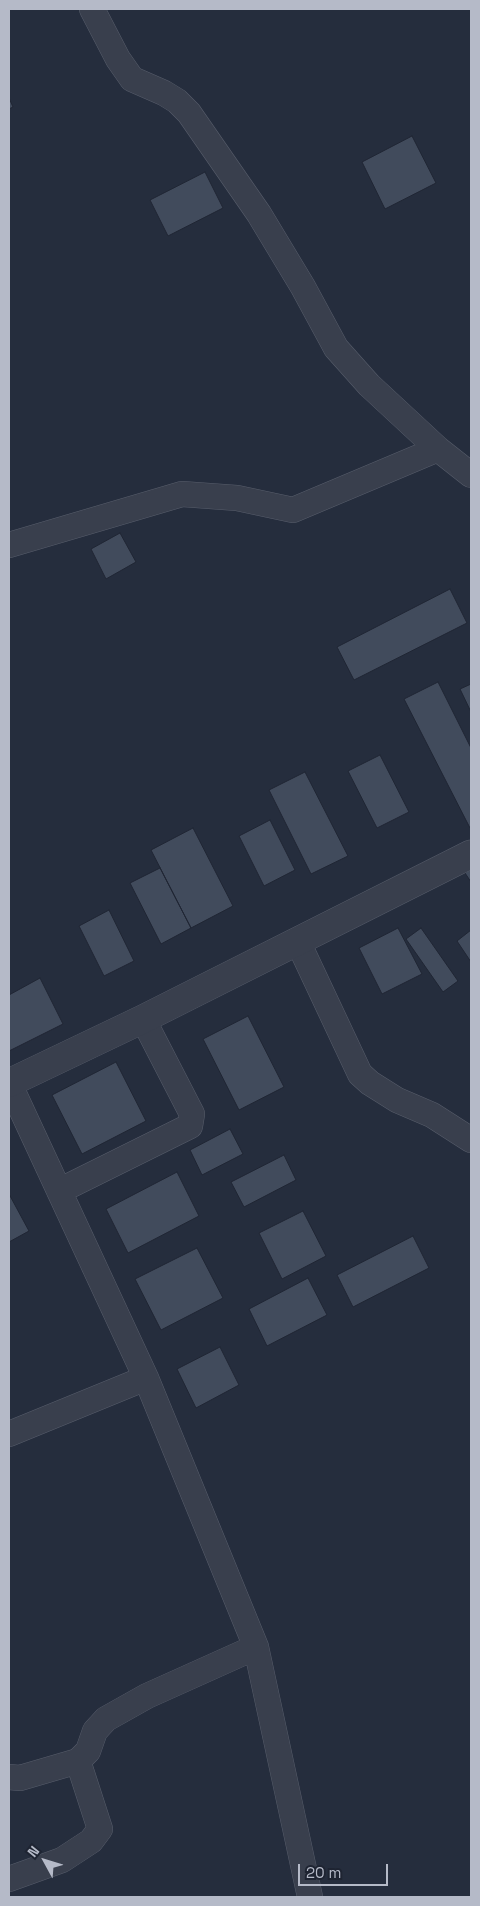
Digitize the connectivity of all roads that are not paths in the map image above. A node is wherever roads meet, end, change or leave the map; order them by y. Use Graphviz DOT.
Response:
graph roads {
  1 [pos="92,9"];
  2 [pos="438,449"];
  3 [pos="471,475"];
  4 [pos="9,545"];
  5 [pos="471,854"];
  6 [pos="298,942"];
  7 [pos="143,1019"];
  8 [pos="9,1083"];
  9 [pos="471,1140"];
  10 [pos="59,1191"];
  11 [pos="146,1378"];
  12 [pos="9,1434"];
  13 [pos="256,1647"];
  14 [pos="78,1761"];
  15 [pos="9,1777"];
  16 [pos="9,1879"];
  17 [pos="310,1897"];
  1 -- 2 [label="street"];
  2 -- 3 [label="street"];
  2 -- 4 [label="street"];
  5 -- 6 [label="street"];
  6 -- 7 [label="street"];
  6 -- 9 [label="street"];
  7 -- 8 [label="street"];
  7 -- 10 [label="street"];
  8 -- 10 [label="street"];
  10 -- 11 [label="street"];
  11 -- 12 [label="street"];
  11 -- 13 [label="street"];
  13 -- 14 [label="street"];
  13 -- 17 [label="street"];
  14 -- 15 [label="street"];
  14 -- 16 [label="street"];
}
